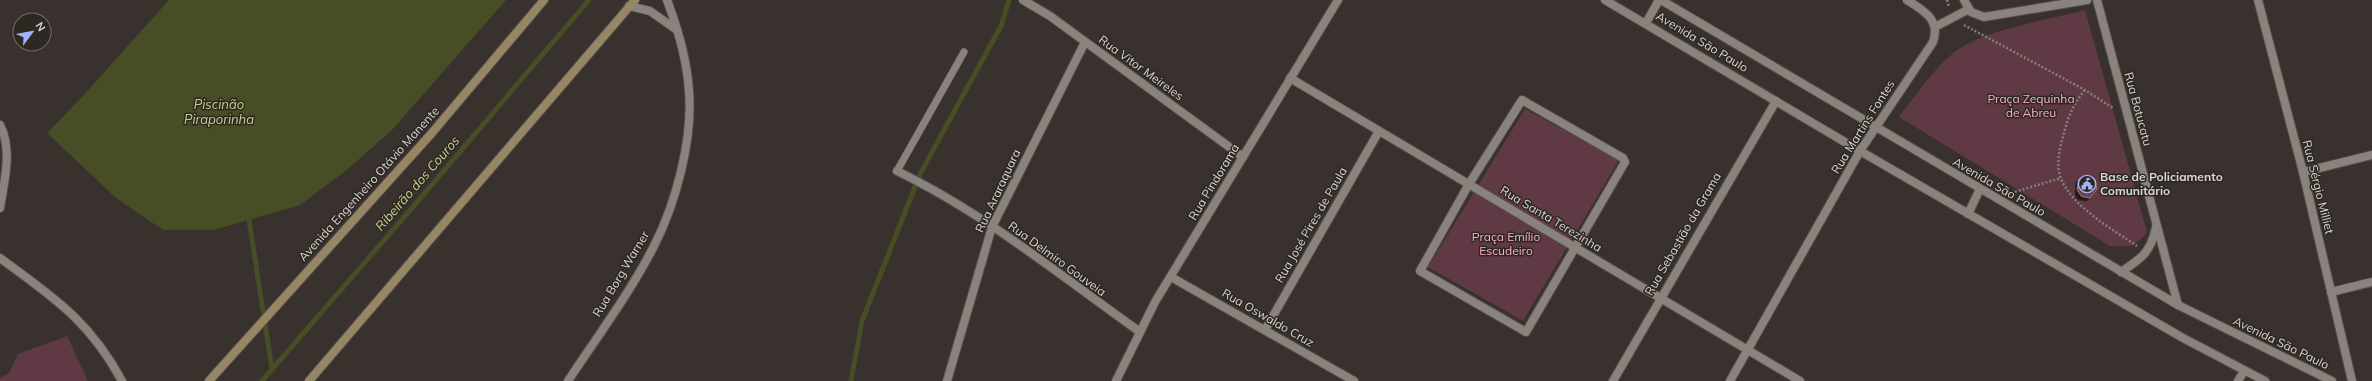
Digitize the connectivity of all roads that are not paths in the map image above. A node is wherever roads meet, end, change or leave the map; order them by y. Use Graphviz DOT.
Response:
graph roads {
  1 [pos="544,0"];
  2 [pos="667,0"];
  3 [pos="1022,0"];
  4 [pos="1338,0"];
  5 [pos="1605,0"];
  6 [pos="1660,0"];
  7 [pos="1907,0"];
  8 [pos="1964,0"];
  9 [pos="2087,0"];
  10 [pos="2097,0"];
  11 [pos="2258,0"];
  12 [pos="632,3"];
  13 [pos="1969,9"];
  14 [pos="1646,23"];
  15 [pos="1935,27"];
  16 [pos="678,31"];
  17 [pos="1085,42"];
  18 [pos="964,52"];
  19 [pos="1290,78"];
  20 [pos="1776,101"];
  21 [pos="0,125"];
  22 [pos="1874,128"];
  23 [pos="1379,131"];
  24 [pos="1860,151"];
  25 [pos="2372,155"];
  26 [pos="1243,157"];
  27 [pos="897,171"];
  28 [pos="2303,172"];
  29 [pos="1469,184"];
  30 [pos="1980,189"];
  31 [pos="0,208"];
  32 [pos="1968,214"];
  33 [pos="2156,224"];
  34 [pos="992,227"];
  35 [pos="1576,248"];
  36 [pos="0,258"];
  37 [pos="2121,272"];
  38 [pos="1170,277"];
  39 [pos="2372,282"];
  40 [pos="2331,292"];
  41 [pos="1660,297"];
  42 [pos="2178,305"];
  43 [pos="1265,330"];
  44 [pos="1140,332"];
  45 [pos="1748,349"];
  46 [pos="2244,371"];
  47 [pos="122,381"];
  48 [pos="208,381"];
  49 [pos="309,381"];
  50 [pos="568,381"];
  51 [pos="947,381"];
  52 [pos="1116,381"];
  53 [pos="1354,381"];
  54 [pos="1613,381"];
  55 [pos="1730,381"];
  56 [pos="1800,381"];
  57 [pos="2238,381"];
  58 [pos="2265,381"];
  59 [pos="2332,381"];
  60 [pos="2352,381"];
  1 -- 48 [label="main road, Avenida Engenheiro Otávio Manente"];
  2 -- 16 [label="street, Rua Borg Warner"];
  3 -- 17 [label="street, Rua Vitor Meireles"];
  4 -- 19 [label="street, Rua Pindorama"];
  5 -- 14 [label="street, Avenida São Paulo"];
  6 -- 14 [label="street"];
  6 -- 22 [label="street, Avenida São Paulo"];
  7 -- 15 [label="street"];
  8 -- 13 [label="street"];
  9 -- 13 [label="street"];
  10 -- 33 [label="street, Rua Botucatu"];
  11 -- 28 [label="street, Rua Sérgio Milliet"];
  12 -- 16 [label="street"];
  12 -- 49 [label="main road"];
  13 -- 15 [label="street"];
  14 -- 20 [label="street, Avenida São Paulo"];
  15 -- 22 [label="street, Rua Martins Fontes"];
  16 -- 50 [label="street, Rua Borg Warner"];
  17 -- 26 [label="street, Rua Vitor Meireles"];
  17 -- 34 [label="street, Rua Araraquara"];
  18 -- 27 [label="lane"];
  19 -- 23 [label="street, Rua Santa Terezinha"];
  19 -- 26 [label="street, Rua Pindorama"];
  20 -- 24 [label="street, Avenida São Paulo"];
  20 -- 41 [label="street, Rua Sebastião da Grama"];
  21 -- 31 [label="street"];
  22 -- 24 [label="street, Rua Martins Fontes"];
  22 -- 30 [label="street, Avenida São Paulo"];
  23 -- 29 [label="street, Rua Santa Terezinha"];
  23 -- 43 [label="street, Rua José Pires de Paula"];
  24 -- 32 [label="street, Avenida São Paulo"];
  24 -- 45 [label="street, Rua Martins Fontes"];
  25 -- 28 [label="street"];
  26 -- 38 [label="street, Rua Pindorama"];
  27 -- 34 [label="street, Rua Delmiro Gouveia"];
  28 -- 40 [label="street, Rua Sérgio Milliet"];
  29 -- 35 [label="street, Rua Santa Terezinha"];
  29 -- 35 [label="street"];
  29 -- 35 [label="street"];
  30 -- 32 [label="street"];
  30 -- 37 [label="street, Avenida São Paulo"];
  32 -- 46 [label="street, Avenida São Paulo"];
  33 -- 37 [label="street, Rua Botucatu"];
  33 -- 42 [label="street, Rua Botucatu"];
  34 -- 44 [label="street, Rua Delmiro Gouveia"];
  34 -- 51 [label="street, Rua Araraquara"];
  35 -- 41 [label="street, Rua Santa Terezinha"];
  36 -- 47 [label="street"];
  37 -- 42 [label="street, Avenida São Paulo"];
  38 -- 43 [label="street, Rua Oswaldo Cruz"];
  38 -- 44 [label="street, Rua Pindorama"];
  39 -- 40 [label="street"];
  40 -- 60 [label="street, Rua Sérgio Milliet"];
  41 -- 45 [label="street, Rua Santa Terezinha"];
  41 -- 54 [label="street, Rua Sebastião da Grama"];
  42 -- 59 [label="street, Avenida São Paulo"];
  43 -- 53 [label="street, Rua Oswaldo Cruz"];
  44 -- 52 [label="street, Rua Pindorama"];
  45 -- 55 [label="street, Rua Martins Fontes"];
  45 -- 56 [label="street, Rua Santa Terezinha"];
  46 -- 57 [label="street"];
  46 -- 58 [label="street, Avenida São Paulo"];
}
